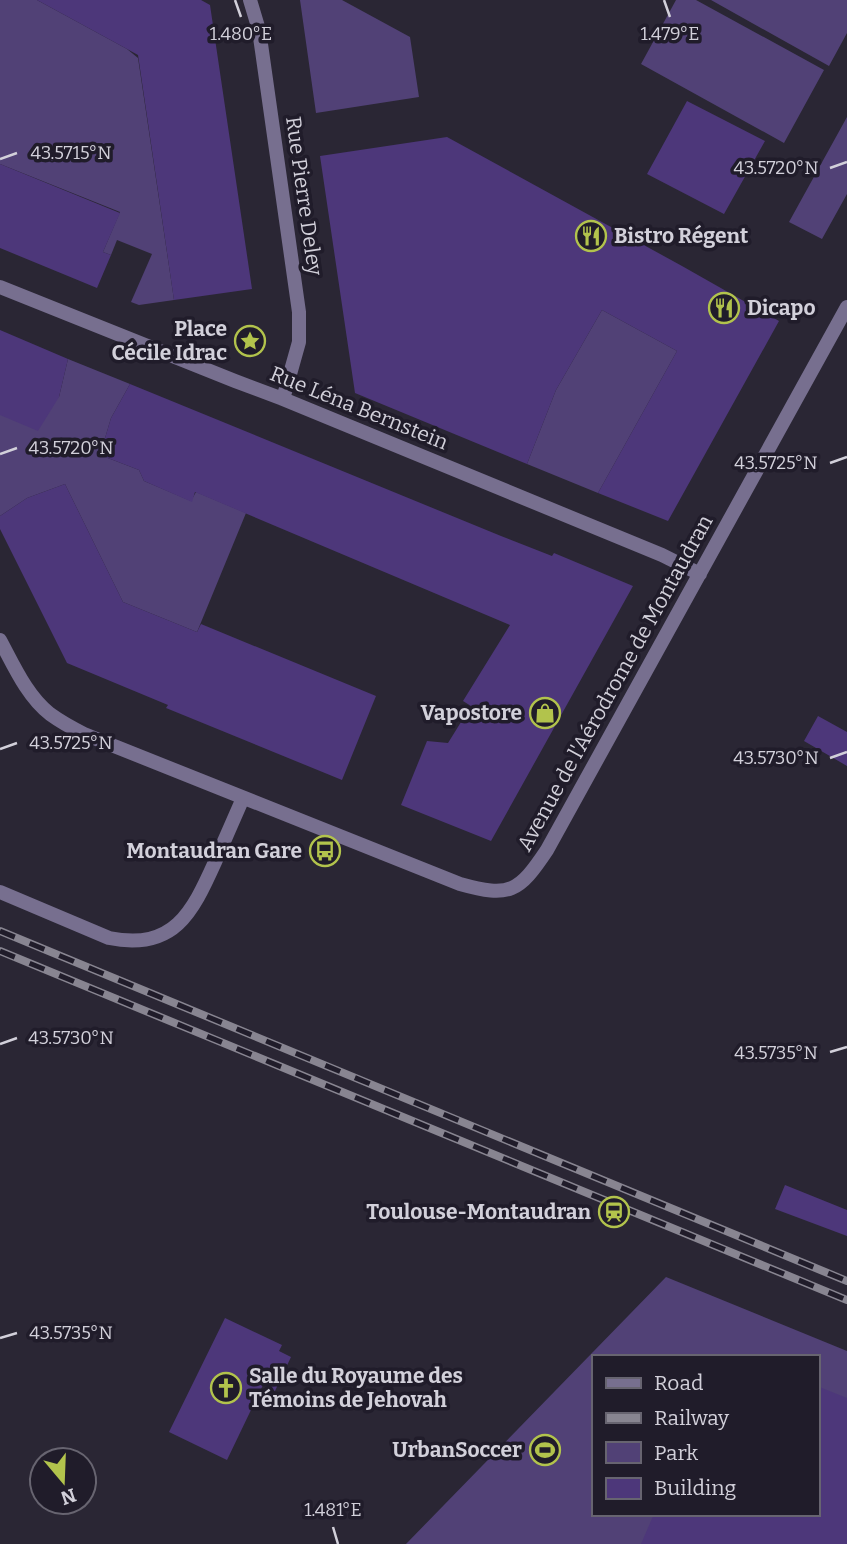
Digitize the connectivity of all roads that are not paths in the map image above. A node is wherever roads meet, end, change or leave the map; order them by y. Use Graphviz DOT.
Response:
graph roads {
  1 [pos="250,0"];
  2 [pos="0,287"];
  3 [pos="847,307"];
  4 [pos="284,399"];
  5 [pos="700,574"];
  6 [pos="0,640"];
  7 [pos="243,798"];
  8 [pos="0,892"];
  1 -- 4 [label="street, Rue Pierre Deley"];
  2 -- 4 [label="street, Rue Léna Bernstein"];
  3 -- 5 [label="street, Avenue de l'Aérodrome de Montaudran"];
  4 -- 5 [label="street, Rue Léna Bernstein"];
  5 -- 7 [label="street, Avenue de l'Aérodrome de Montaudran"];
  6 -- 7 [label="street, Avenue de l'Aérodrome de Montaudran"];
  7 -- 8 [label="street"];
}
